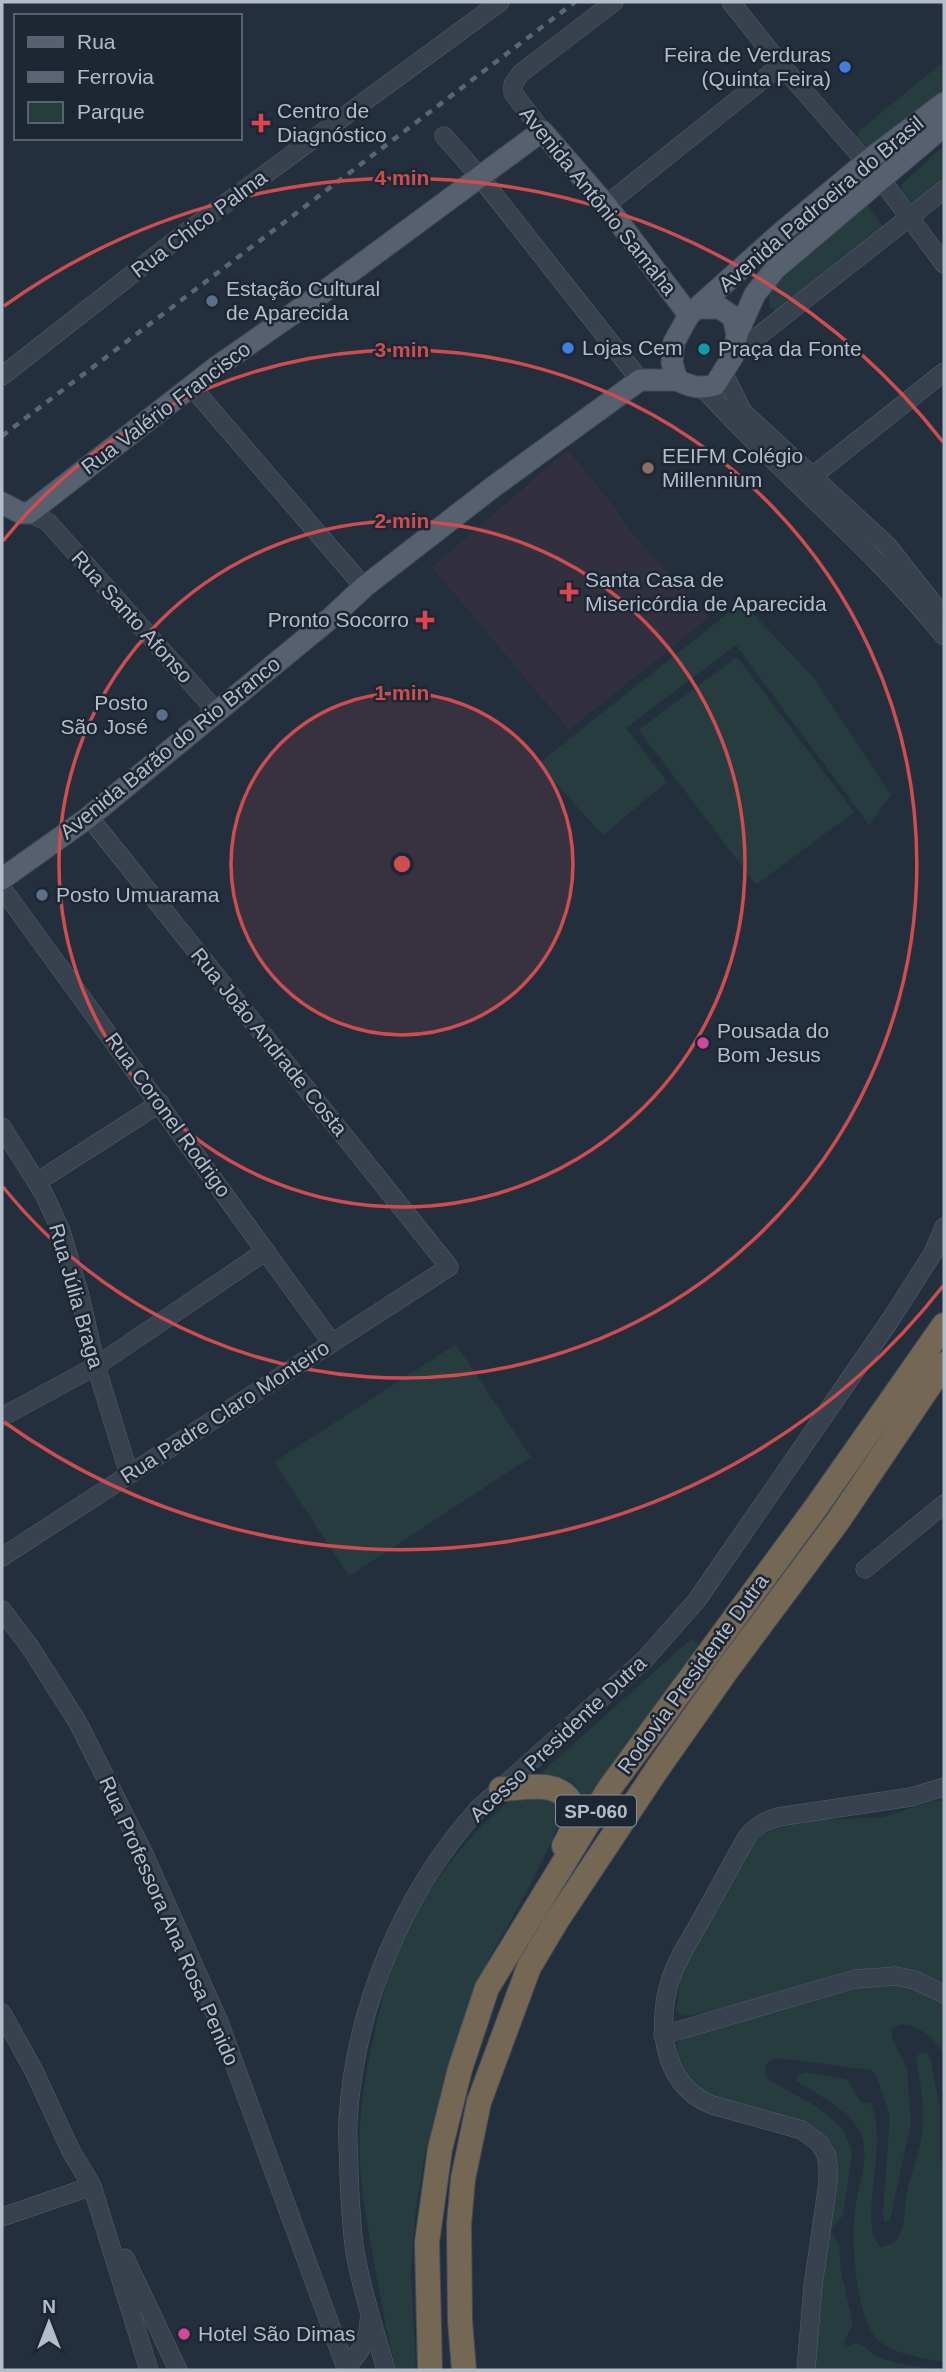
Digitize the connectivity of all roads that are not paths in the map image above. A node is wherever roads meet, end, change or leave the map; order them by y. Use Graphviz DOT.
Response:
graph roads {
  1 [pos="500,2"];
  2 [pos="614,2"];
  3 [pos="730,2"];
  4 [pos="781,65"];
  5 [pos="944,103"];
  6 [pos="944,126"];
  7 [pos="542,131"];
  8 [pos="444,136"];
  9 [pos="873,170"];
  10 [pos="480,177"];
  11 [pos="944,190"];
  12 [pos="606,205"];
  13 [pos="910,218"];
  14 [pos="944,264"];
  15 [pos="694,312"];
  16 [pos="737,334"];
  17 [pos="728,364"];
  18 [pos="944,372"];
  19 [pos="2,376"];
  20 [pos="640,380"];
  21 [pos="677,380"];
  22 [pos="191,386"];
  23 [pos="703,388"];
  24 [pos="806,482"];
  25 [pos="2,503"];
  26 [pos="40,512"];
  27 [pos="859,531"];
  28 [pos="364,587"];
  29 [pos="944,617"];
  30 [pos="944,636"];
  31 [pos="216,711"];
  32 [pos="89,817"];
  33 [pos="2,879"];
  34 [pos="2,888"];
  35 [pos="160,1103"];
  36 [pos="2,1127"];
  37 [pos="37,1182"];
  38 [pos="944,1227"];
  39 [pos="266,1251"];
  40 [pos="449,1267"];
  41 [pos="944,1325"];
  42 [pos="332,1343"];
  43 [pos="944,1364"];
  44 [pos="96,1366"];
  45 [pos="2,1417"];
  46 [pos="129,1474"];
  47 [pos="944,1504"];
  48 [pos="2,1557"];
  49 [pos="865,1569"];
  50 [pos="2,1610"];
  51 [pos="942,1783"];
  52 [pos="501,1789"];
  53 [pos="520,1933"];
  54 [pos="944,1994"];
  55 [pos="2,2013"];
  56 [pos="663,2035"];
  57 [pos="92,2186"];
  58 [pos="2,2217"];
  59 [pos="111,2242"];
  60 [pos="369,2314"];
  61 [pos="347,2367"];
  62 [pos="149,2370"];
  63 [pos="178,2370"];
  64 [pos="386,2370"];
  65 [pos="430,2370"];
  66 [pos="464,2370"];
  67 [pos="806,2370"];
  1 -- 19 [label="street, Rua Chico Palma"];
  2 -- 7 [label="street, Avenida Antônio Samaha"];
  3 -- 4 [label="street"];
  4 -- 9 [label="street"];
  4 -- 12 [label="street"];
  5 -- 9 [label="main road, Avenida Padroeira do Brasil"];
  6 -- 9 [label="main road, Avenida Padroeira do Brasil"];
  7 -- 10 [label="main road, Rua Valério Francisco"];
  7 -- 12 [label="main road, Avenida Antônio Samaha"];
  8 -- 10 [label="street"];
  9 -- 13 [label="street"];
  9 -- 15 [label="main road, Avenida Padroeira do Brasil"];
  9 -- 16 [label="main road, Avenida Padroeira do Brasil"];
  10 -- 20 [label="street"];
  10 -- 22 [label="main road, Rua Valério Francisco"];
  11 -- 13 [label="street"];
  12 -- 15 [label="main road, Avenida Antônio Samaha"];
  13 -- 14 [label="street"];
  13 -- 17 [label="street"];
  15 -- 16 [label="main road"];
  15 -- 21 [label="main road"];
  16 -- 17 [label="main road"];
  17 -- 23 [label="main road"];
  17 -- 24 [label="street"];
  18 -- 24 [label="street"];
  20 -- 21 [label="main road"];
  20 -- 28 [label="main road, Avenida Barão do Rio Branco"];
  21 -- 23 [label="main road"];
  22 -- 26 [label="main road, Rua Valério Francisco"];
  22 -- 28 [label="street"];
  23 -- 24 [label="street"];
  24 -- 27 [label="street"];
  25 -- 26 [label="main road, Rua Santo Afonso"];
  26 -- 31 [label="street, Rua Santo Afonso"];
  27 -- 29 [label="street"];
  27 -- 30 [label="street"];
  28 -- 31 [label="main road, Avenida Barão do Rio Branco"];
  31 -- 32 [label="main road, Avenida Barão do Rio Branco"];
  32 -- 33 [label="main road, Avenida Barão do Rio Branco"];
  32 -- 40 [label="street, Rua João Andrade Costa"];
  34 -- 35 [label="street, Rua Coronel Rodrigo"];
  35 -- 37 [label="street"];
  35 -- 39 [label="street, Rua Coronel Rodrigo"];
  36 -- 37 [label="street, Rua Júlia Braga"];
  37 -- 44 [label="street, Rua Júlia Braga"];
  38 -- 52 [label="street, Acesso Presidente Dutra"];
  39 -- 42 [label="street, Rua Coronel Rodrigo"];
  39 -- 44 [label="street"];
  40 -- 42 [label="street, Rua Padre Claro Monteiro"];
  41 -- 53 [label="highway, Rodovia Presidente Dutra / SP-060"];
  42 -- 46 [label="street, Rua Padre Claro Monteiro"];
  43 -- 66 [label="highway, Rodovia Presidente Dutra / SP-060"];
  44 -- 45 [label="street"];
  44 -- 46 [label="street, Rua Júlia Braga"];
  46 -- 48 [label="street, Rua Padre Claro Monteiro"];
  47 -- 49 [label="street"];
  50 -- 61 [label="street, Rua Professora Ana Rosa Penido"];
  51 -- 56 [label="street"];
  52 -- 53 [label="highway"];
  52 -- 60 [label="street, Acesso Presidente Dutra"];
  53 -- 65 [label="highway, Rodovia Presidente Dutra / SP-060"];
  54 -- 56 [label="street"];
  55 -- 57 [label="street"];
  56 -- 67 [label="street"];
  57 -- 58 [label="street"];
  57 -- 59 [label="street"];
  59 -- 62 [label="street"];
  59 -- 63 [label="street"];
  60 -- 61 [label="street"];
  60 -- 64 [label="street, Acesso Presidente Dutra"];
  61 -- 64 [label="street"];
}
